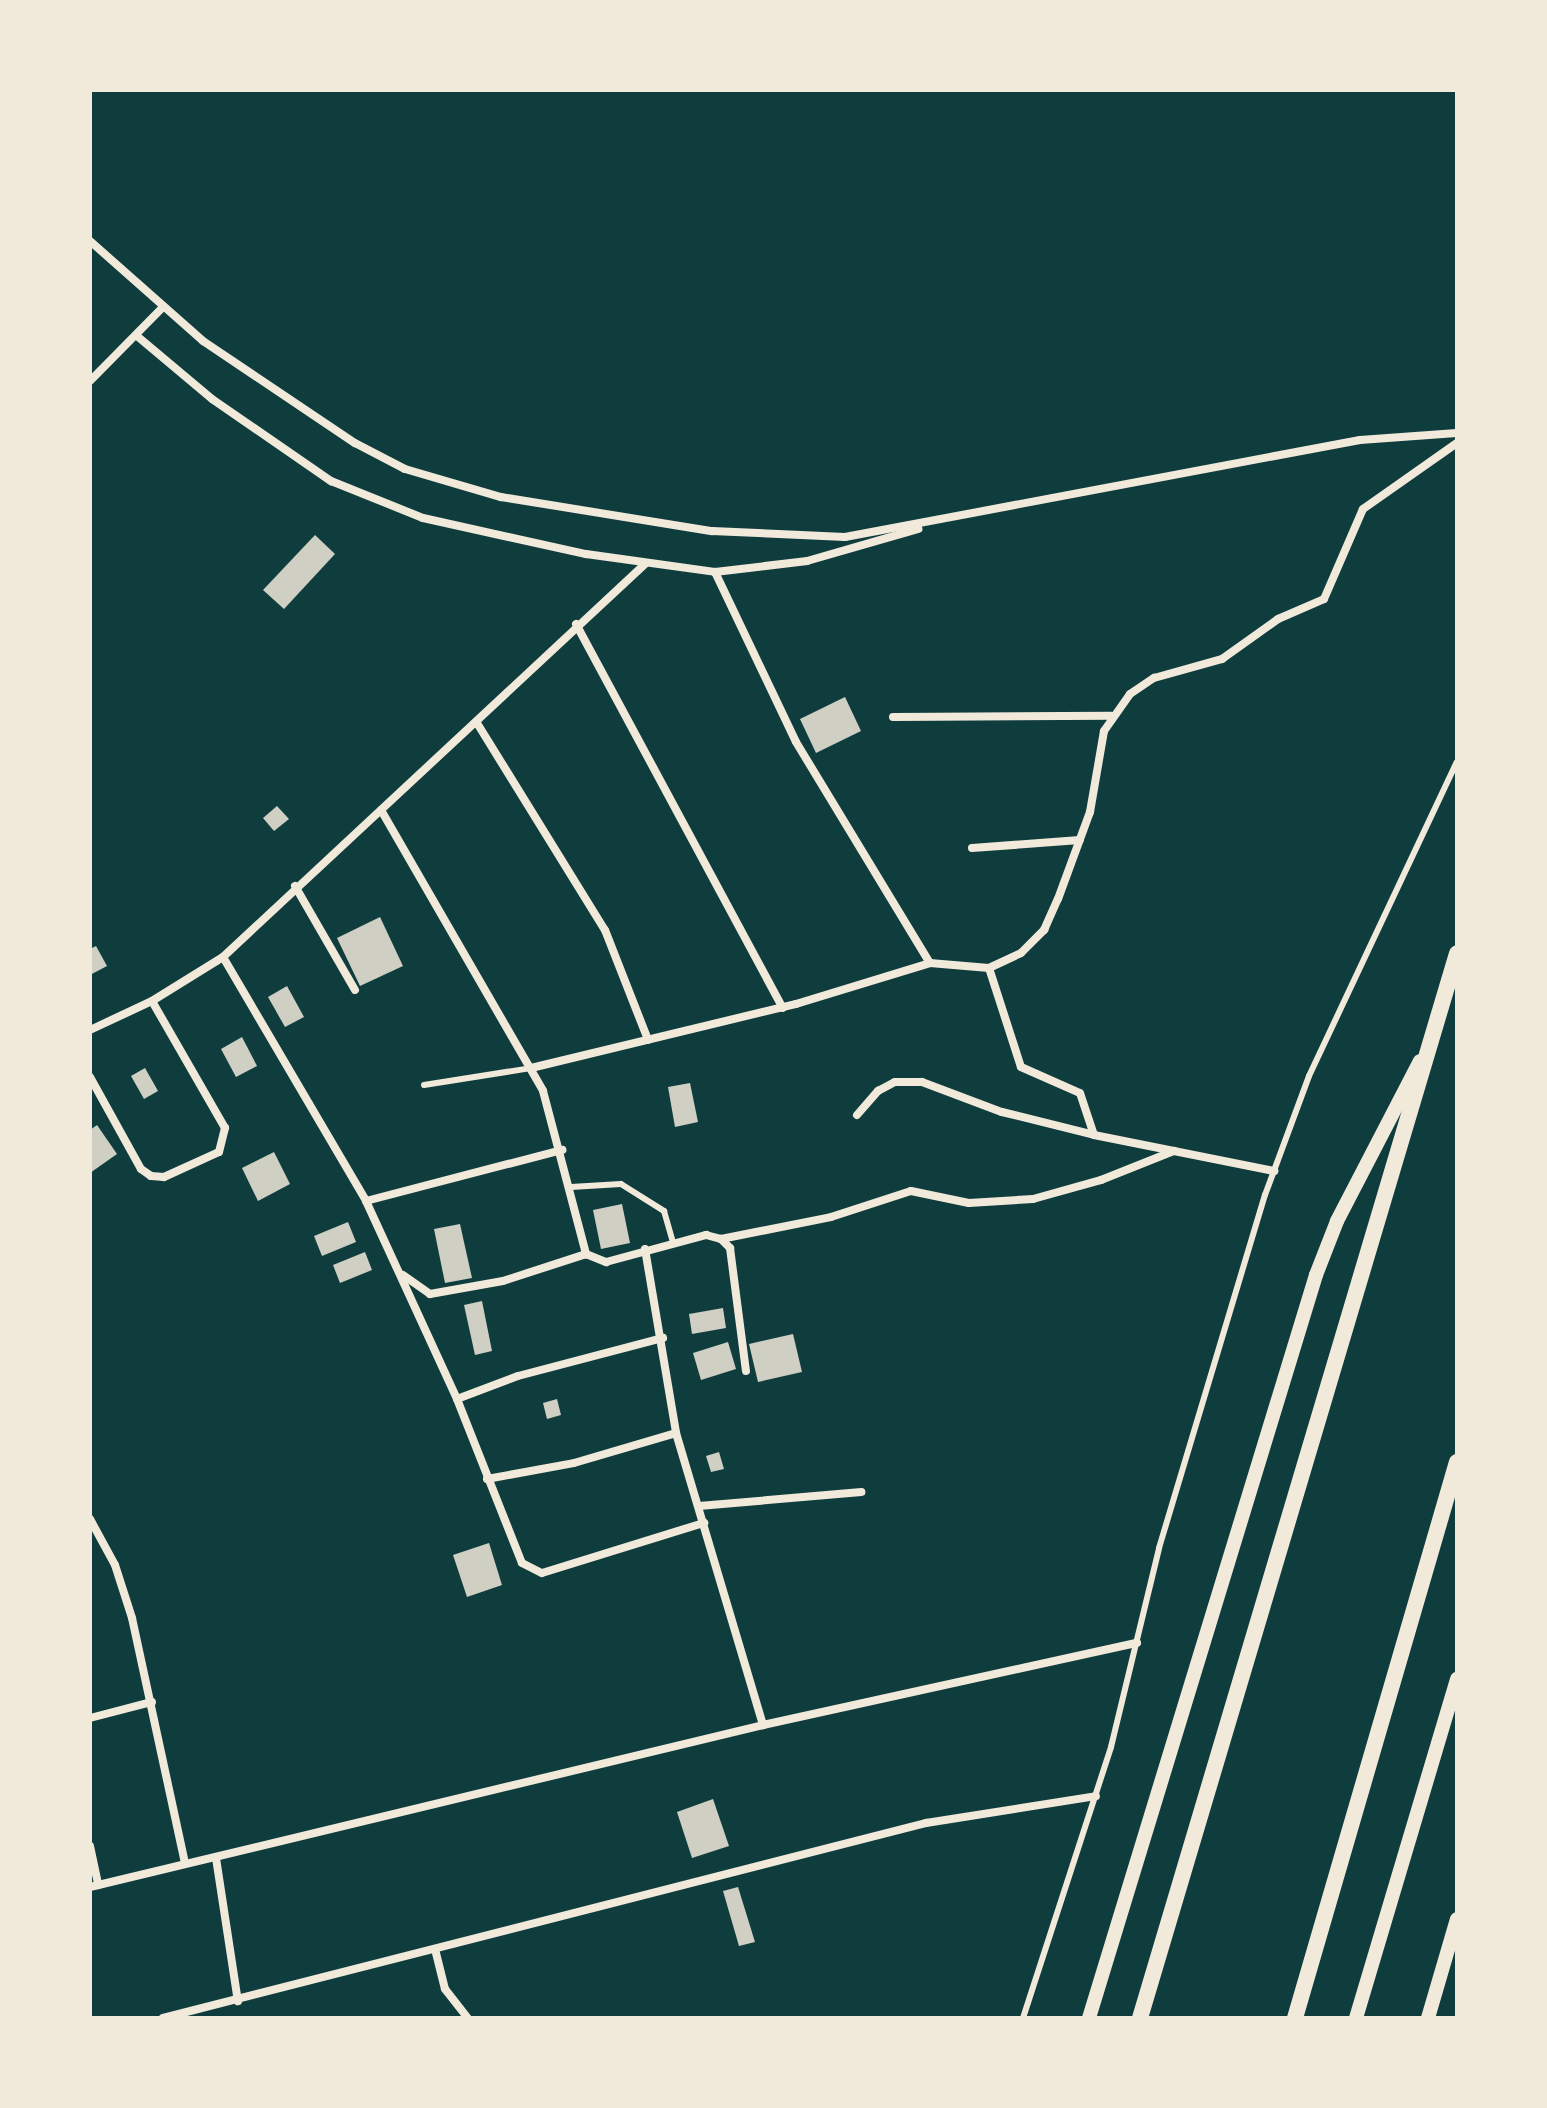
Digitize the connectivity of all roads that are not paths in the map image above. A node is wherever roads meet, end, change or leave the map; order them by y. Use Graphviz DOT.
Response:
graph roads {
  1 [pos="90,241"];
  2 [pos="163,307"];
  3 [pos="137,336"];
  4 [pos="90,381"];
  5 [pos="1457,433"];
  6 [pos="1457,443"];
  7 [pos="957,517"];
  8 [pos="645,564"];
  9 [pos="715,572"];
  10 [pos="576,624"];
  11 [pos="1111,716"];
  12 [pos="893,717"];
  13 [pos="477,723"];
  14 [pos="1457,762"];
  15 [pos="381,810"];
  16 [pos="1080,840"];
  17 [pos="972,848"];
  18 [pos="295,886"];
  19 [pos="1457,953"];
  20 [pos="223,957"];
  21 [pos="930,963"];
  22 [pos="989,968"];
  23 [pos="355,990"];
  24 [pos="152,1001"];
  25 [pos="783,1008"];
  26 [pos="90,1030"];
  27 [pos="1432,1038"];
  28 [pos="648,1040"];
  29 [pos="531,1068"];
  30 [pos="90,1077"];
  31 [pos="424,1085"];
  32 [pos="857,1115"];
  33 [pos="1094,1135"];
  34 [pos="562,1150"];
  35 [pos="1174,1151"];
  36 [pos="1274,1171"];
  37 [pos="571,1187"];
  38 [pos="366,1201"];
  39 [pos="721,1239"];
  40 [pos="673,1243"];
  41 [pos="645,1249"];
  42 [pos="586,1254"];
  43 [pos="400,1273"];
  44 [pos="663,1338"];
  45 [pos="746,1371"];
  46 [pos="457,1399"];
  47 [pos="676,1433"];
  48 [pos="1457,1462"];
  49 [pos="487,1479"];
  50 [pos="861,1492"];
  51 [pos="699,1506"];
  52 [pos="90,1519"];
  53 [pos="704,1523"];
  54 [pos="1137,1643"];
  55 [pos="1457,1679"];
  56 [pos="152,1702"];
  57 [pos="90,1718"];
  58 [pos="763,1725"];
  59 [pos="1096,1796"];
  60 [pos="90,1846"];
  61 [pos="216,1858"];
  62 [pos="185,1863"];
  63 [pos="94,1886"];
  64 [pos="1457,1919"];
  65 [pos="435,1949"];
  66 [pos="238,2001"];
  67 [pos="163,2018"];
  68 [pos="468,2018"];
  69 [pos="1023,2018"];
  70 [pos="1089,2018"];
  71 [pos="1140,2018"];
  72 [pos="1295,2018"];
  73 [pos="1356,2018"];
  74 [pos="1428,2018"];
  1 -- 2 [label="street"];
  2 -- 3 [label="street"];
  2 -- 7 [label="street"];
  3 -- 4 [label="street"];
  3 -- 8 [label="street"];
  5 -- 7 [label="street"];
  6 -- 11 [label="street"];
  7 -- 9 [label="street"];
  8 -- 9 [label="street"];
  8 -- 10 [label="street"];
  9 -- 21 [label="street"];
  10 -- 13 [label="street"];
  10 -- 25 [label="street"];
  11 -- 12 [label="street"];
  11 -- 16 [label="street"];
  13 -- 15 [label="street"];
  13 -- 28 [label="street"];
  14 -- 36 [label="lane"];
  15 -- 18 [label="street"];
  15 -- 29 [label="street"];
  16 -- 17 [label="street"];
  16 -- 22 [label="street"];
  18 -- 20 [label="street"];
  18 -- 23 [label="street"];
  19 -- 27 [label="main road"];
  20 -- 24 [label="street"];
  20 -- 38 [label="street"];
  21 -- 22 [label="street"];
  21 -- 25 [label="street"];
  22 -- 33 [label="street"];
  24 -- 26 [label="street"];
  24 -- 30 [label="street"];
  25 -- 28 [label="street"];
  27 -- 70 [label="street"];
  27 -- 71 [label="main road"];
  28 -- 29 [label="street"];
  29 -- 31 [label="lane"];
  29 -- 34 [label="street"];
  32 -- 33 [label="street"];
  33 -- 35 [label="street"];
  34 -- 37 [label="street"];
  34 -- 38 [label="street"];
  35 -- 36 [label="street"];
  35 -- 39 [label="street"];
  36 -- 54 [label="lane"];
  37 -- 40 [label="lane"];
  37 -- 42 [label="street"];
  38 -- 43 [label="street"];
  39 -- 40 [label="street"];
  39 -- 45 [label="street"];
  40 -- 41 [label="street"];
  41 -- 42 [label="street"];
  41 -- 44 [label="street"];
  42 -- 43 [label="street"];
  43 -- 46 [label="street"];
  44 -- 46 [label="street"];
  44 -- 47 [label="street"];
  46 -- 49 [label="street"];
  47 -- 49 [label="street"];
  47 -- 51 [label="street"];
  48 -- 72 [label="main road"];
  49 -- 53 [label="street"];
  50 -- 51 [label="street"];
  51 -- 53 [label="street"];
  52 -- 56 [label="street"];
  53 -- 58 [label="street"];
  54 -- 58 [label="street"];
  54 -- 59 [label="lane"];
  55 -- 73 [label="street"];
  56 -- 57 [label="street"];
  56 -- 62 [label="street"];
  58 -- 61 [label="street"];
  59 -- 65 [label="street"];
  59 -- 69 [label="lane"];
  60 -- 63 [label="street"];
  61 -- 62 [label="street"];
  61 -- 66 [label="street"];
  62 -- 63 [label="street"];
  64 -- 74 [label="street"];
  65 -- 66 [label="street"];
  65 -- 68 [label="street"];
  66 -- 67 [label="street"];
}
